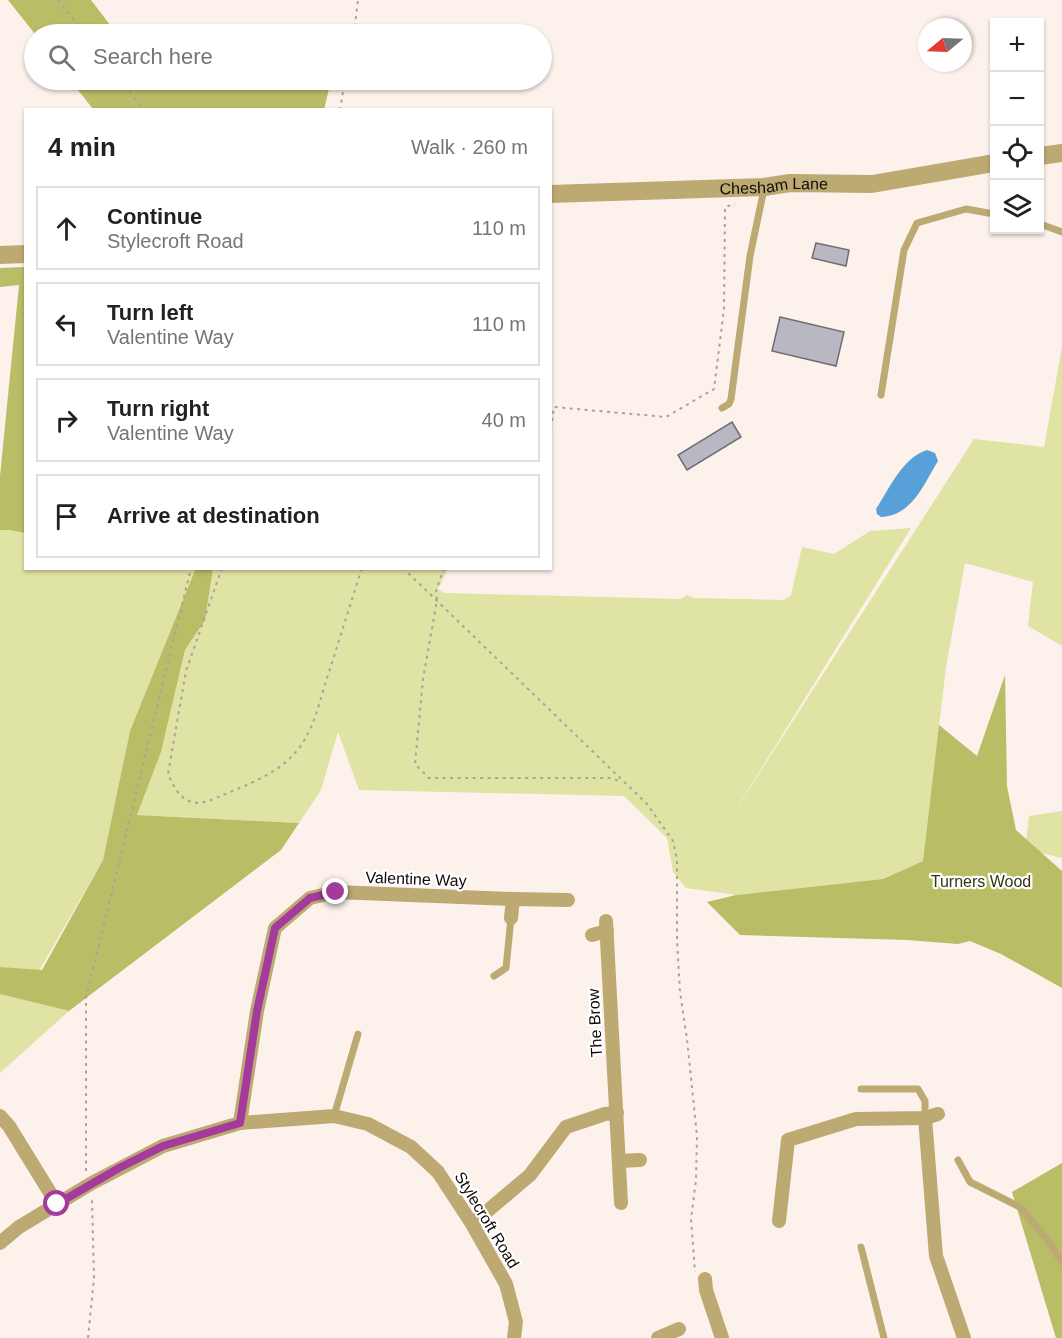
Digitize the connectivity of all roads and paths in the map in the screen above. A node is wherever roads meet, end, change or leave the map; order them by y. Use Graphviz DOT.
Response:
graph roads {
  1 [pos="58,0"];
  2 [pos="358,0"];
  3 [pos="77,24"];
  4 [pos="355,24"];
  5 [pos="128,90"];
  6 [pos="343,90"];
  7 [pos="142,108"];
  8 [pos="340,108"];
  9 [pos="1062,153"];
  10 [pos="1044,155"];
  11 [pos="990,164"];
  12 [pos="764,192"];
  13 [pos="552,194"];
  14 [pos="990,213"];
  15 [pos="1044,225"];
  16 [pos="1062,232"];
  17 [pos="24,254"];
  18 [pos="0,255"];
  19 [pos="881,395"];
  20 [pos="722,408"];
  21 [pos="552,422"];
  22 [pos="191,570"];
  23 [pos="221,570"];
  24 [pos="361,570"];
  25 [pos="405,570"];
  26 [pos="443,570"];
  27 [pos="437,600"];
  28 [pos="625,783"];
  29 [pos="513,899"];
  30 [pos="568,900"];
  31 [pos="511,918"];
  32 [pos="592,935"];
  33 [pos="494,976"];
  34 [pos="358,1034"];
  35 [pos="861,1089"];
  36 [pos="617,1113"];
  37 [pos="0,1116"];
  38 [pos="334,1116"];
  39 [pos="932,1116"];
  40 [pos="240,1123"];
  41 [pos="640,1160"];
  42 [pos="958,1160"];
  43 [pos="620,1161"];
  44 [pos="86,1171"];
  45 [pos="92,1191"];
  46 [pos="621,1203"];
  47 [pos="57,1204"];
  48 [pos="779,1221"];
  49 [pos="472,1224"];
  50 [pos="0,1243"];
  51 [pos="861,1247"];
  52 [pos="1062,1262"];
  53 [pos="701,1278"];
  54 [pos="679,1329"];
  55 [pos="88,1338"];
  56 [pos="514,1338"];
  57 [pos="658,1338"];
  58 [pos="722,1338"];
  59 [pos="884,1338"];
  60 [pos="964,1338"];
  1 -- 3 [label="path"];
  2 -- 4 [label="path"];
  5 -- 7 [label="path"];
  6 -- 8 [label="path"];
  9 -- 10 [label="street"];
  11 -- 12 [label="street, Chesham Lane"];
  12 -- 13 [label="street, Chesham Lane"];
  12 -- 20 [label="lane"];
  12 -- 21 [label="path"];
  14 -- 19 [label="lane"];
  15 -- 16 [label="lane"];
  17 -- 18 [label="street"];
  22 -- 44 [label="path"];
  23 -- 24 [label="path"];
  25 -- 27 [label="path"];
  26 -- 27 [label="path"];
  27 -- 28 [label="path"];
  27 -- 28 [label="path"];
  28 -- 53 [label="path"];
  29 -- 30 [label="street, Valentine Way"];
  29 -- 31 [label="street"];
  29 -- 40 [label="street, Valentine Way"];
  31 -- 33 [label="lane"];
  32 -- 36 [label="street, The Brow"];
  34 -- 38 [label="lane"];
  35 -- 39 [label="lane"];
  36 -- 43 [label="street, The Brow"];
  36 -- 49 [label="street"];
  37 -- 47 [label="street"];
  38 -- 40 [label="street, Stylecroft Road"];
  38 -- 49 [label="street, Stylecroft Road"];
  39 -- 48 [label="street"];
  39 -- 60 [label="street"];
  40 -- 47 [label="street, Stylecroft Road"];
  41 -- 43 [label="street"];
  42 -- 52 [label="lane"];
  43 -- 46 [label="street, The Brow"];
  45 -- 55 [label="path"];
  47 -- 50 [label="street, Stylecroft Road"];
  49 -- 56 [label="street, Stylecroft Road"];
  51 -- 59 [label="lane"];
  53 -- 58 [label="street"];
  54 -- 57 [label="street"];
}
